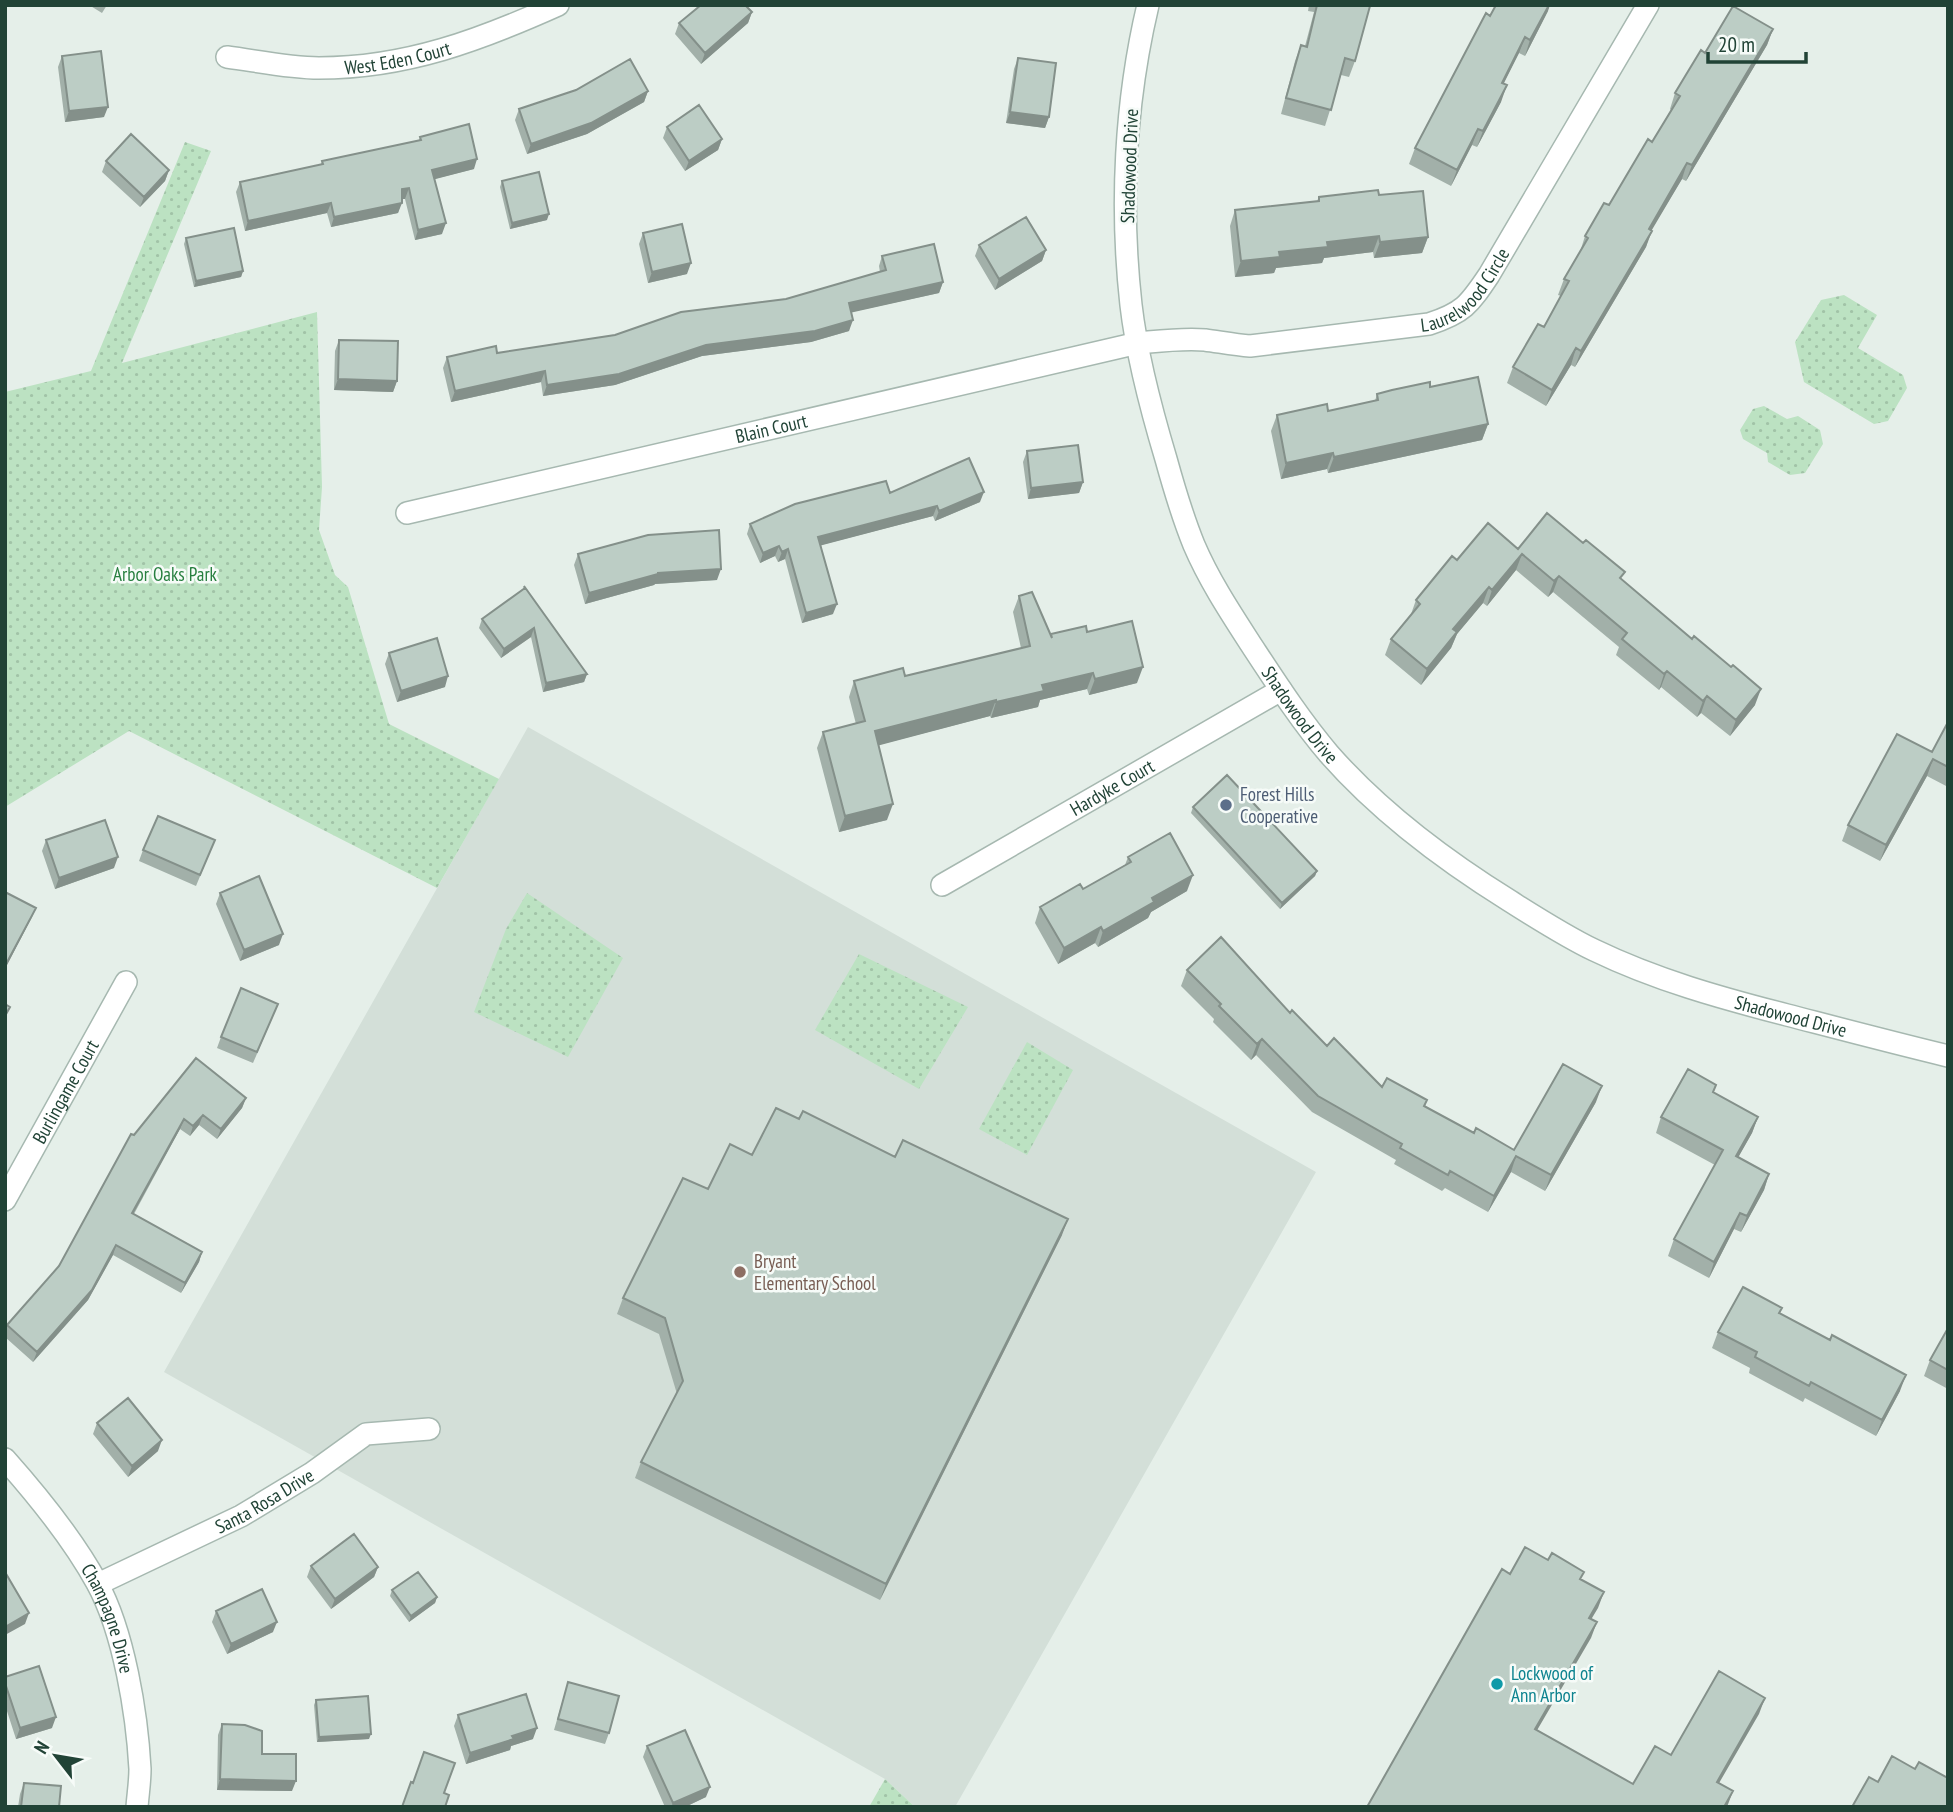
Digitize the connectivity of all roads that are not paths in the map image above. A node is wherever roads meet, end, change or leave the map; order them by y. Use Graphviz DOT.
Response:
graph roads {
  1 [pos="558,5"];
  2 [pos="1148,5"];
  3 [pos="1648,5"];
  4 [pos="228,57"];
  5 [pos="1138,344"];
  6 [pos="407,513"];
  7 [pos="1281,690"];
  8 [pos="942,885"];
  9 [pos="126,982"];
  10 [pos="1948,1056"];
  11 [pos="5,1200"];
  12 [pos="429,1429"];
  13 [pos="5,1459"];
  14 [pos="98,1584"];
  15 [pos="137,1807"];
  1 -- 4 [label="street, West Eden Court"];
  2 -- 5 [label="street, Shadowood Drive"];
  3 -- 5 [label="street, Laurelwood Circle"];
  5 -- 6 [label="street, Blain Court"];
  5 -- 7 [label="street, Shadowood Drive"];
  7 -- 8 [label="street, Hardyke Court"];
  7 -- 10 [label="street, Shadowood Drive"];
  9 -- 11 [label="street, Burlingame Court"];
  12 -- 14 [label="street, Santa Rosa Drive"];
  13 -- 14 [label="street, Champagne Drive"];
  14 -- 15 [label="street, Champagne Drive"];
}
